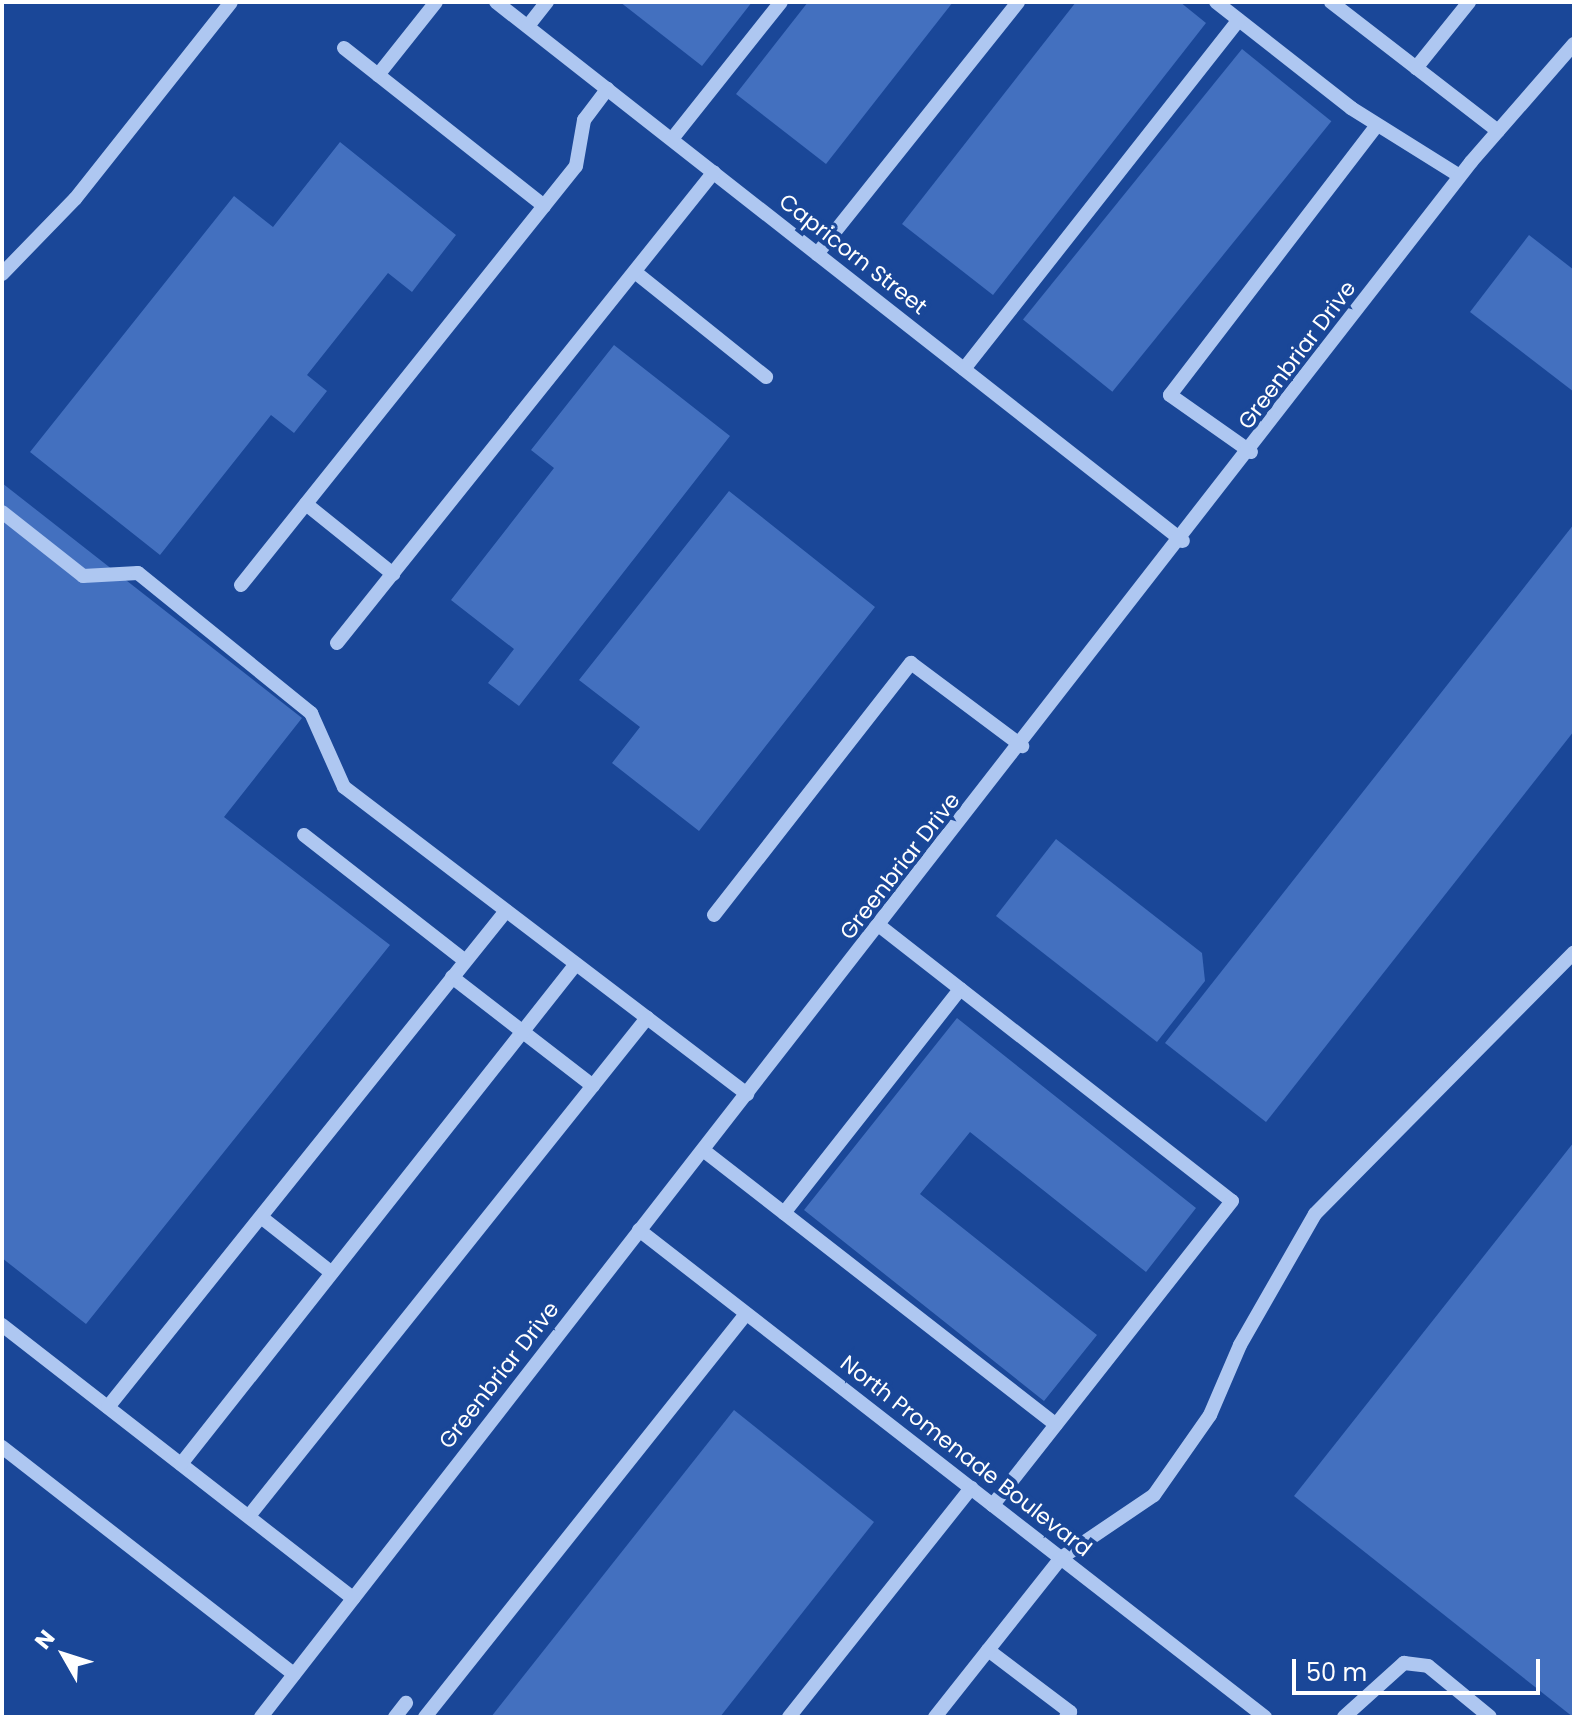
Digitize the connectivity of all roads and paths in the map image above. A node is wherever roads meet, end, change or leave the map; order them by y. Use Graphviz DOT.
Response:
graph roads {
  1 [pos="231,2"];
  2 [pos="436,2"];
  3 [pos="496,2"];
  4 [pos="547,2"];
  5 [pos="781,2"];
  6 [pos="1018,2"];
  7 [pos="1216,2"];
  8 [pos="1331,2"];
  9 [pos="1469,2"];
  10 [pos="1239,20"];
  11 [pos="528,26"];
  12 [pos="1574,44"];
  13 [pos="344,48"];
  14 [pos="1416,68"];
  15 [pos="378,75"];
  16 [pos="607,89"];
  17 [pos="1377,125"];
  18 [pos="1498,131"];
  19 [pos="672,139"];
  20 [pos="714,172"];
  21 [pos="1460,176"];
  22 [pos="544,206"];
  23 [pos="817,254"];
  24 [pos="635,272"];
  25 [pos="2,274"];
  26 [pos="964,369"];
  27 [pos="766,377"];
  28 [pos="1251,452"];
  29 [pos="306,504"];
  30 [pos="2,512"];
  31 [pos="1183,541"];
  32 [pos="393,574"];
  33 [pos="241,585"];
  34 [pos="337,643"];
  35 [pos="1022,746"];
  36 [pos="304,835"];
  37 [pos="506,911"];
  38 [pos="714,915"];
  39 [pos="881,927"];
  40 [pos="1574,952"];
  41 [pos="465,961"];
  42 [pos="576,964"];
  43 [pos="452,977"];
  44 [pos="960,989"];
  45 [pos="647,1018"];
  46 [pos="523,1032"];
  47 [pos="593,1086"];
  48 [pos="747,1094"];
  49 [pos="703,1150"];
  50 [pos="784,1213"];
  51 [pos="261,1217"];
  52 [pos="639,1230"];
  53 [pos="332,1273"];
  54 [pos="746,1314"];
  55 [pos="2,1325"];
  56 [pos="108,1407"];
  57 [pos="1056,1425"];
  58 [pos="2,1447"];
  59 [pos="181,1464"];
  60 [pos="971,1488"];
  61 [pos="993,1505"];
  62 [pos="249,1516"];
  63 [pos="1061,1558"];
  64 [pos="353,1598"];
  65 [pos="988,1650"];
  66 [pos="294,1674"];
  67 [pos="406,1703"];
  68 [pos="261,1717"];
  69 [pos="395,1717"];
  70 [pos="425,1717"];
  71 [pos="789,1717"];
  72 [pos="935,1717"];
  73 [pos="1066,1717"];
  74 [pos="1265,1717"];
  75 [pos="1344,1717"];
  76 [pos="1490,1717"];
  1 -- 25 [label="street"];
  2 -- 15 [label="street"];
  3 -- 11 [label="street, Capricorn Street"];
  4 -- 11 [label="street"];
  5 -- 19 [label="street"];
  6 -- 23 [label="street"];
  7 -- 10 [label="street"];
  8 -- 14 [label="street"];
  9 -- 14 [label="street"];
  10 -- 17 [label="street"];
  10 -- 26 [label="street"];
  11 -- 16 [label="street, Capricorn Street"];
  12 -- 18 [label="street, Greenbriar Drive"];
  13 -- 15 [label="street"];
  14 -- 18 [label="street"];
  15 -- 22 [label="street"];
  16 -- 19 [label="street, Capricorn Street"];
  16 -- 22 [label="street"];
  17 -- 21 [label="street"];
  17 -- 28 [label="street"];
  18 -- 21 [label="street, Greenbriar Drive"];
  19 -- 20 [label="street, Capricorn Street"];
  20 -- 23 [label="street, Capricorn Street"];
  20 -- 24 [label="street"];
  21 -- 28 [label="street, Greenbriar Drive"];
  22 -- 29 [label="street"];
  23 -- 26 [label="street, Capricorn Street"];
  24 -- 27 [label="street"];
  24 -- 32 [label="street"];
  26 -- 31 [label="street, Capricorn Street"];
  28 -- 31 [label="street, Greenbriar Drive"];
  29 -- 32 [label="street"];
  29 -- 33 [label="street"];
  30 -- 37 [label="street"];
  31 -- 35 [label="street, Greenbriar Drive"];
  32 -- 34 [label="street"];
  35 -- 38 [label="street"];
  35 -- 39 [label="street, Greenbriar Drive"];
  36 -- 41 [label="street"];
  37 -- 41 [label="street"];
  37 -- 42 [label="street"];
  39 -- 44 [label="street"];
  39 -- 48 [label="street, Greenbriar Drive"];
  40 -- 63 [label="street"];
  41 -- 43 [label="street"];
  42 -- 45 [label="street"];
  42 -- 46 [label="street"];
  43 -- 46 [label="street"];
  43 -- 51 [label="street"];
  44 -- 50 [label="street"];
  44 -- 57 [label="street"];
  45 -- 47 [label="street"];
  45 -- 48 [label="street"];
  46 -- 47 [label="street"];
  46 -- 53 [label="street"];
  47 -- 62 [label="street"];
  48 -- 49 [label="street, Greenbriar Drive"];
  49 -- 50 [label="street"];
  49 -- 52 [label="street, Greenbriar Drive"];
  50 -- 57 [label="street"];
  51 -- 53 [label="street"];
  51 -- 56 [label="street"];
  52 -- 54 [label="street, North Promenade Boulevard"];
  52 -- 64 [label="street, Greenbriar Drive"];
  53 -- 59 [label="street"];
  54 -- 60 [label="street, North Promenade Boulevard"];
  54 -- 70 [label="street"];
  55 -- 56 [label="street"];
  56 -- 59 [label="street"];
  57 -- 61 [label="street"];
  58 -- 66 [label="street"];
  59 -- 62 [label="street"];
  60 -- 61 [label="street, North Promenade Boulevard"];
  60 -- 71 [label="street"];
  61 -- 63 [label="street, North Promenade Boulevard"];
  62 -- 64 [label="street"];
  63 -- 65 [label="street"];
  63 -- 74 [label="street, North Promenade Boulevard"];
  64 -- 66 [label="street, Greenbriar Drive"];
  65 -- 72 [label="street"];
  65 -- 73 [label="street"];
  66 -- 68 [label="street, Greenbriar Drive"];
  67 -- 69 [label="street"];
  75 -- 76 [label="street"];
}
